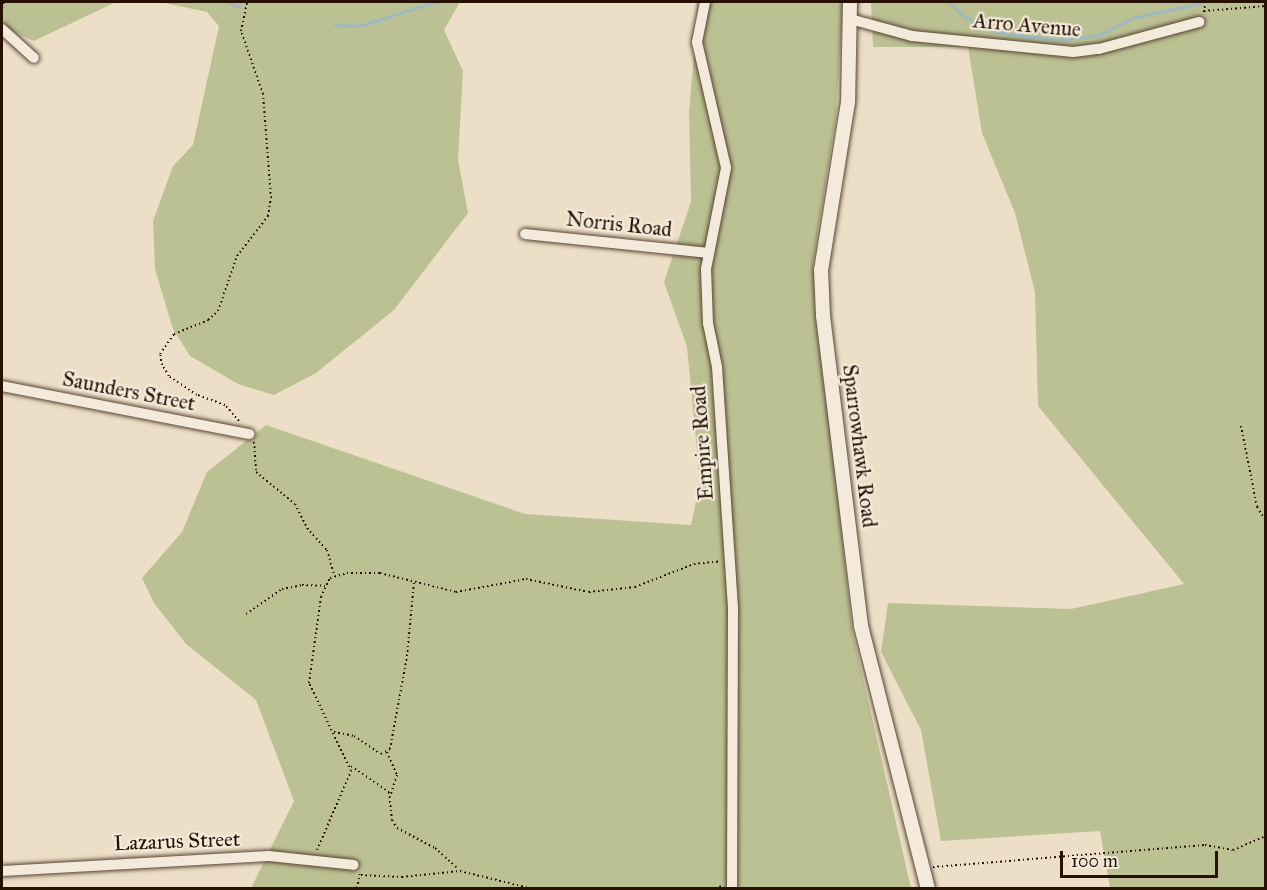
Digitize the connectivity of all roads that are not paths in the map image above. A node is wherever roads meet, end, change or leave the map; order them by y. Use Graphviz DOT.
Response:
graph roads {
  1 [pos="705,2"];
  2 [pos="850,2"];
  3 [pos="850,19"];
  4 [pos="1199,22"];
  5 [pos="2,28"];
  6 [pos="34,58"];
  7 [pos="525,234"];
  8 [pos="710,253"];
  9 [pos="2,386"];
  10 [pos="244,433"];
  11 [pos="354,866"];
  12 [pos="2,871"];
  13 [pos="732,888"];
  14 [pos="928,888"];
  1 -- 8 [label="street, Empire Road"];
  2 -- 3 [label="street, Sparrowhawk Road"];
  3 -- 4 [label="street, Arro Avenue"];
  3 -- 14 [label="street, Sparrowhawk Road"];
  5 -- 6 [label="street"];
  7 -- 8 [label="street, Norris Road"];
  8 -- 13 [label="street, Empire Road"];
  9 -- 10 [label="street, Saunders Street"];
  11 -- 12 [label="street, Lazarus Street"];
}
